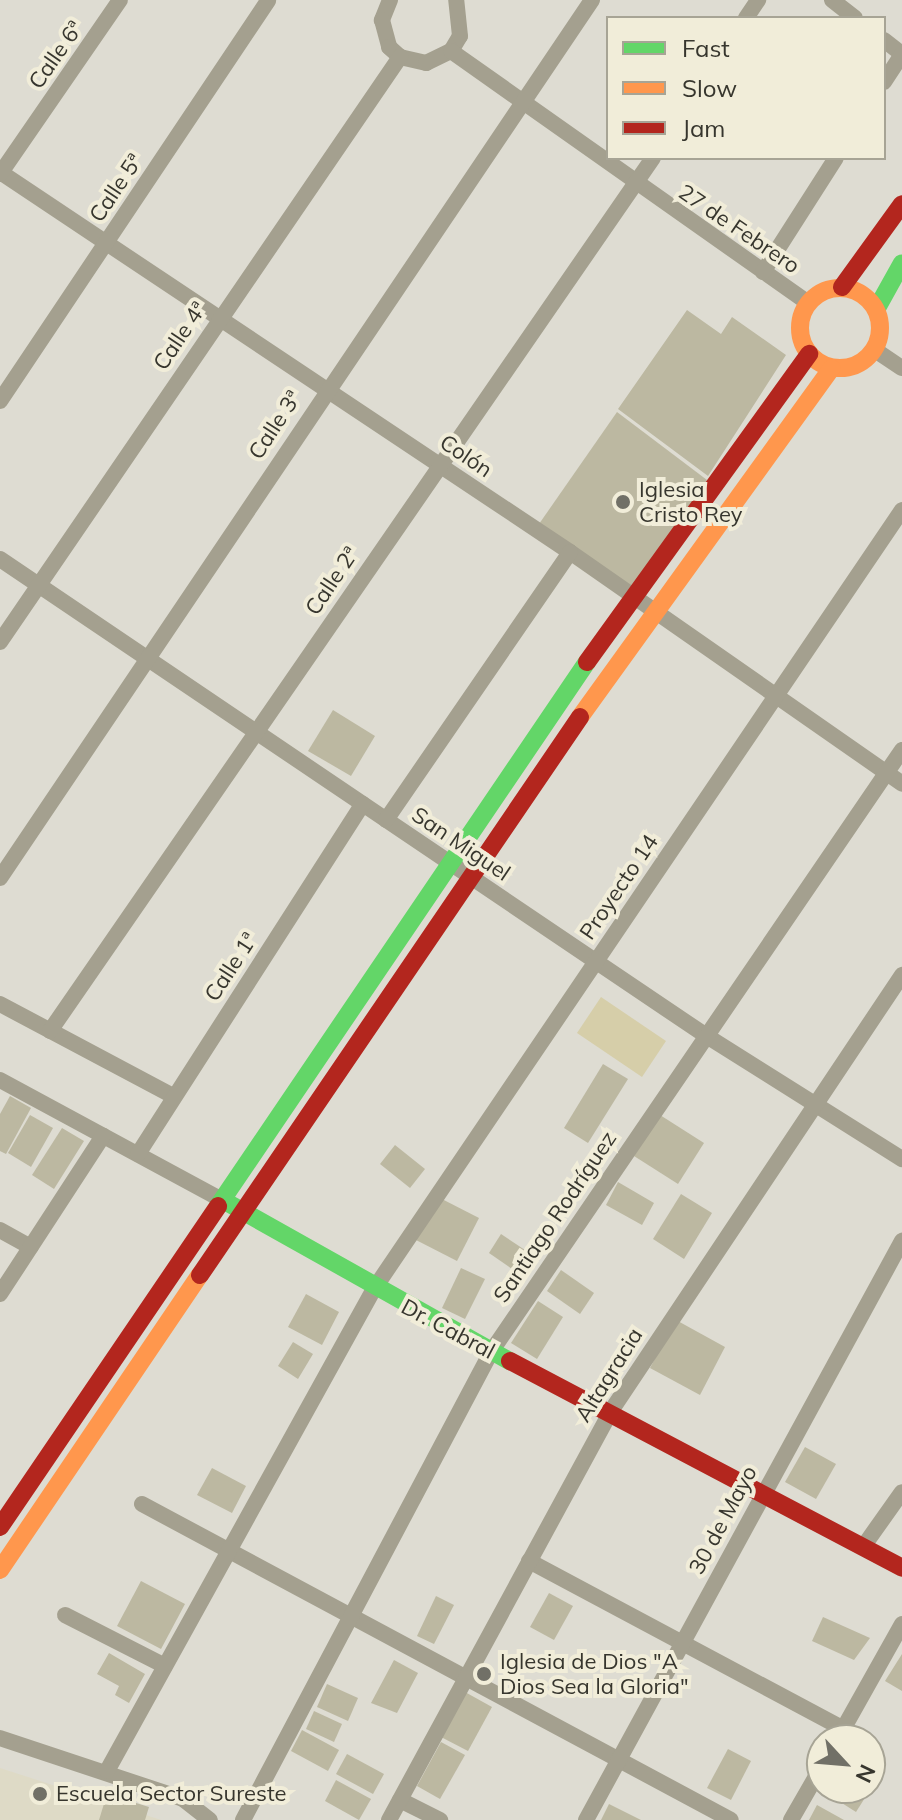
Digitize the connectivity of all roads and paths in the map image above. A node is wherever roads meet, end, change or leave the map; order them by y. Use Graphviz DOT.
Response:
graph roads {
  1 [pos="120,0"];
  2 [pos="268,0"];
  3 [pos="456,0"];
  4 [pos="592,0"];
  5 [pos="832,0"];
  6 [pos="384,2"];
  7 [pos="852,16"];
  8 [pos="886,42"];
  9 [pos="451,51"];
  10 [pos="902,54"];
  11 [pos="400,57"];
  12 [pos="886,79"];
  13 [pos="520,105"];
  14 [pos="652,160"];
  15 [pos="835,160"];
  16 [pos="0,173"];
  17 [pos="635,184"];
  18 [pos="902,204"];
  19 [pos="106,242"];
  20 [pos="902,263"];
  21 [pos="763,272"];
  22 [pos="842,287"];
  23 [pos="808,303"];
  24 [pos="877,308"];
  25 [pos="219,318"];
  26 [pos="875,350"];
  27 [pos="809,354"];
  28 [pos="832,368"];
  29 [pos="902,368"];
  30 [pos="325,389"];
  31 [pos="0,401"];
  32 [pos="438,464"];
  33 [pos="902,510"];
  34 [pos="570,552"];
  35 [pos="0,559"];
  36 [pos="39,585"];
  37 [pos="631,598"];
  38 [pos="650,613"];
  39 [pos="0,642"];
  40 [pos="149,657"];
  41 [pos="774,697"];
  42 [pos="256,732"];
  43 [pos="902,750"];
  44 [pos="886,774"];
  45 [pos="902,784"];
  46 [pos="363,804"];
  47 [pos="386,820"];
  48 [pos="453,864"];
  49 [pos="472,877"];
  50 [pos="0,878"];
  51 [pos="595,961"];
  52 [pos="902,975"];
  53 [pos="0,1004"];
  54 [pos="50,1031"];
  55 [pos="705,1035"];
  56 [pos="0,1080"];
  57 [pos="173,1096"];
  58 [pos="813,1103"];
  59 [pos="103,1136"];
  60 [pos="138,1154"];
  61 [pos="902,1159"];
  62 [pos="224,1201"];
  63 [pos="246,1212"];
  64 [pos="0,1230"];
  65 [pos="902,1241"];
  66 [pos="31,1247"];
  67 [pos="374,1289"];
  68 [pos="0,1294"];
  69 [pos="491,1352"];
  70 [pos="609,1414"];
  71 [pos="762,1492"];
  72 [pos="902,1492"];
  73 [pos="142,1504"];
  74 [pos="0,1527"];
  75 [pos="863,1547"];
  76 [pos="228,1552"];
  77 [pos="529,1561"];
  78 [pos="902,1568"];
  79 [pos="0,1570"];
  80 [pos="65,1615"];
  81 [pos="349,1616"];
  82 [pos="902,1624"];
  83 [pos="683,1645"];
  84 [pos="165,1666"];
  85 [pos="465,1679"];
  86 [pos="822,1724"];
  87 [pos="846,1724"];
  88 [pos="0,1738"];
  89 [pos="619,1761"];
  90 [pos="107,1771"];
  91 [pos="806,1794"];
  92 [pos="400,1800"];
  93 [pos="193,1812"];
  94 [pos="210,1820"];
  95 [pos="243,1820"];
  96 [pos="389,1820"];
  97 [pos="440,1820"];
  98 [pos="586,1820"];
  99 [pos="731,1820"];
  100 [pos="791,1820"];
  1 -- 16 [label="street, Calle 6ª"];
  2 -- 19 [label="street, Calle 5ª"];
  3 -- 9 [label="street"];
  4 -- 13 [label="street, Calle 3ª"];
  5 -- 7 [label="street"];
  6 -- 11 [label="street"];
  8 -- 10 [label="street"];
  9 -- 11 [label="street"];
  9 -- 13 [label="street, 27 de Febrero"];
  10 -- 12 [label="street"];
  11 -- 25 [label="street, Calle 4ª"];
  13 -- 17 [label="street, 27 de Febrero"];
  13 -- 30 [label="street, Calle 3ª"];
  14 -- 17 [label="street, Calle 2ª"];
  15 -- 21 [label="street"];
  16 -- 19 [label="street, Colón"];
  17 -- 21 [label="street, 27 de Febrero"];
  17 -- 32 [label="street, Calle 2ª"];
  18 -- 22 [label="main road"];
  19 -- 25 [label="street, Colón"];
  19 -- 31 [label="street, Calle 5ª"];
  20 -- 24 [label="main road"];
  21 -- 23 [label="street, 27 de Febrero"];
  22 -- 23 [label="main road"];
  22 -- 24 [label="main road"];
  23 -- 27 [label="main road"];
  24 -- 26 [label="main road"];
  25 -- 30 [label="street, Colón"];
  25 -- 36 [label="street, Calle 4ª"];
  26 -- 28 [label="main road"];
  26 -- 29 [label="street"];
  27 -- 28 [label="main road"];
  27 -- 37 [label="main road"];
  28 -- 38 [label="main road"];
  30 -- 32 [label="street, Colón"];
  30 -- 40 [label="street, Calle 3ª"];
  32 -- 34 [label="street, Colón"];
  32 -- 42 [label="street, Calle 2ª"];
  33 -- 41 [label="street, Proyecto 14"];
  34 -- 37 [label="street, Colón"];
  34 -- 47 [label="street"];
  35 -- 36 [label="street, San Miguel"];
  36 -- 39 [label="street, Calle 4ª"];
  36 -- 40 [label="street, San Miguel"];
  37 -- 38 [label="street, Colón"];
  37 -- 48 [label="main road"];
  38 -- 41 [label="street, Colón"];
  38 -- 49 [label="main road"];
  40 -- 42 [label="street, San Miguel"];
  40 -- 50 [label="street, Calle 3ª"];
  41 -- 44 [label="street, Colón"];
  41 -- 51 [label="street, Proyecto 14"];
  42 -- 46 [label="street, San Miguel"];
  42 -- 54 [label="street, Calle 2ª"];
  43 -- 44 [label="street, Santiago Rodríguez"];
  44 -- 45 [label="street, Colón"];
  44 -- 55 [label="street, Santiago Rodríguez"];
  46 -- 47 [label="street, San Miguel"];
  46 -- 57 [label="street, Calle 1ª"];
  47 -- 48 [label="street, San Miguel"];
  48 -- 49 [label="street, San Miguel"];
  48 -- 62 [label="main road"];
  49 -- 51 [label="street, San Miguel"];
  49 -- 63 [label="main road"];
  51 -- 55 [label="street, San Miguel"];
  51 -- 67 [label="street, Proyecto 14"];
  52 -- 58 [label="street, Altagracia"];
  53 -- 54 [label="street"];
  54 -- 57 [label="street"];
  55 -- 58 [label="street, San Miguel"];
  55 -- 69 [label="street, Santiago Rodríguez"];
  56 -- 59 [label="street, Dr. Cabral"];
  57 -- 60 [label="street, Calle 1ª"];
  58 -- 61 [label="street, San Miguel"];
  58 -- 70 [label="street, Altagracia"];
  59 -- 60 [label="street, Dr. Cabral"];
  59 -- 66 [label="street"];
  60 -- 62 [label="street, Dr. Cabral"];
  62 -- 63 [label="main road, Dr. Cabral"];
  62 -- 74 [label="main road"];
  63 -- 67 [label="main road, Dr. Cabral"];
  63 -- 79 [label="main road"];
  64 -- 66 [label="street"];
  65 -- 71 [label="street, 30 de Mayo"];
  66 -- 68 [label="street"];
  67 -- 69 [label="main road, Dr. Cabral"];
  67 -- 76 [label="street, Proyecto 14"];
  69 -- 70 [label="main road, Dr. Cabral"];
  69 -- 81 [label="street, Santiago Rodríguez"];
  70 -- 71 [label="main road, Dr. Cabral"];
  70 -- 77 [label="street, Altagracia"];
  71 -- 75 [label="main road, Dr. Cabral"];
  71 -- 83 [label="street, 30 de Mayo"];
  72 -- 75 [label="street"];
  73 -- 76 [label="street"];
  75 -- 78 [label="main road, Dr. Cabral"];
  76 -- 81 [label="street"];
  76 -- 84 [label="street, Proyecto 14"];
  77 -- 83 [label="street"];
  77 -- 85 [label="street, Altagracia"];
  80 -- 84 [label="street"];
  81 -- 85 [label="street"];
  81 -- 95 [label="street, Santiago Rodríguez"];
  82 -- 87 [label="street"];
  83 -- 86 [label="street"];
  83 -- 89 [label="street, 30 de Mayo"];
  84 -- 90 [label="street, Proyecto 14"];
  85 -- 89 [label="street"];
  85 -- 92 [label="street, Altagracia"];
  88 -- 90 [label="street"];
  89 -- 98 [label="street, 30 de Mayo"];
  89 -- 99 [label="street"];
  90 -- 93 [label="street"];
  91 -- 100 [label="street"];
  92 -- 96 [label="street, Altagracia"];
  92 -- 97 [label="street"];
  93 -- 94 [label="street"];
}
